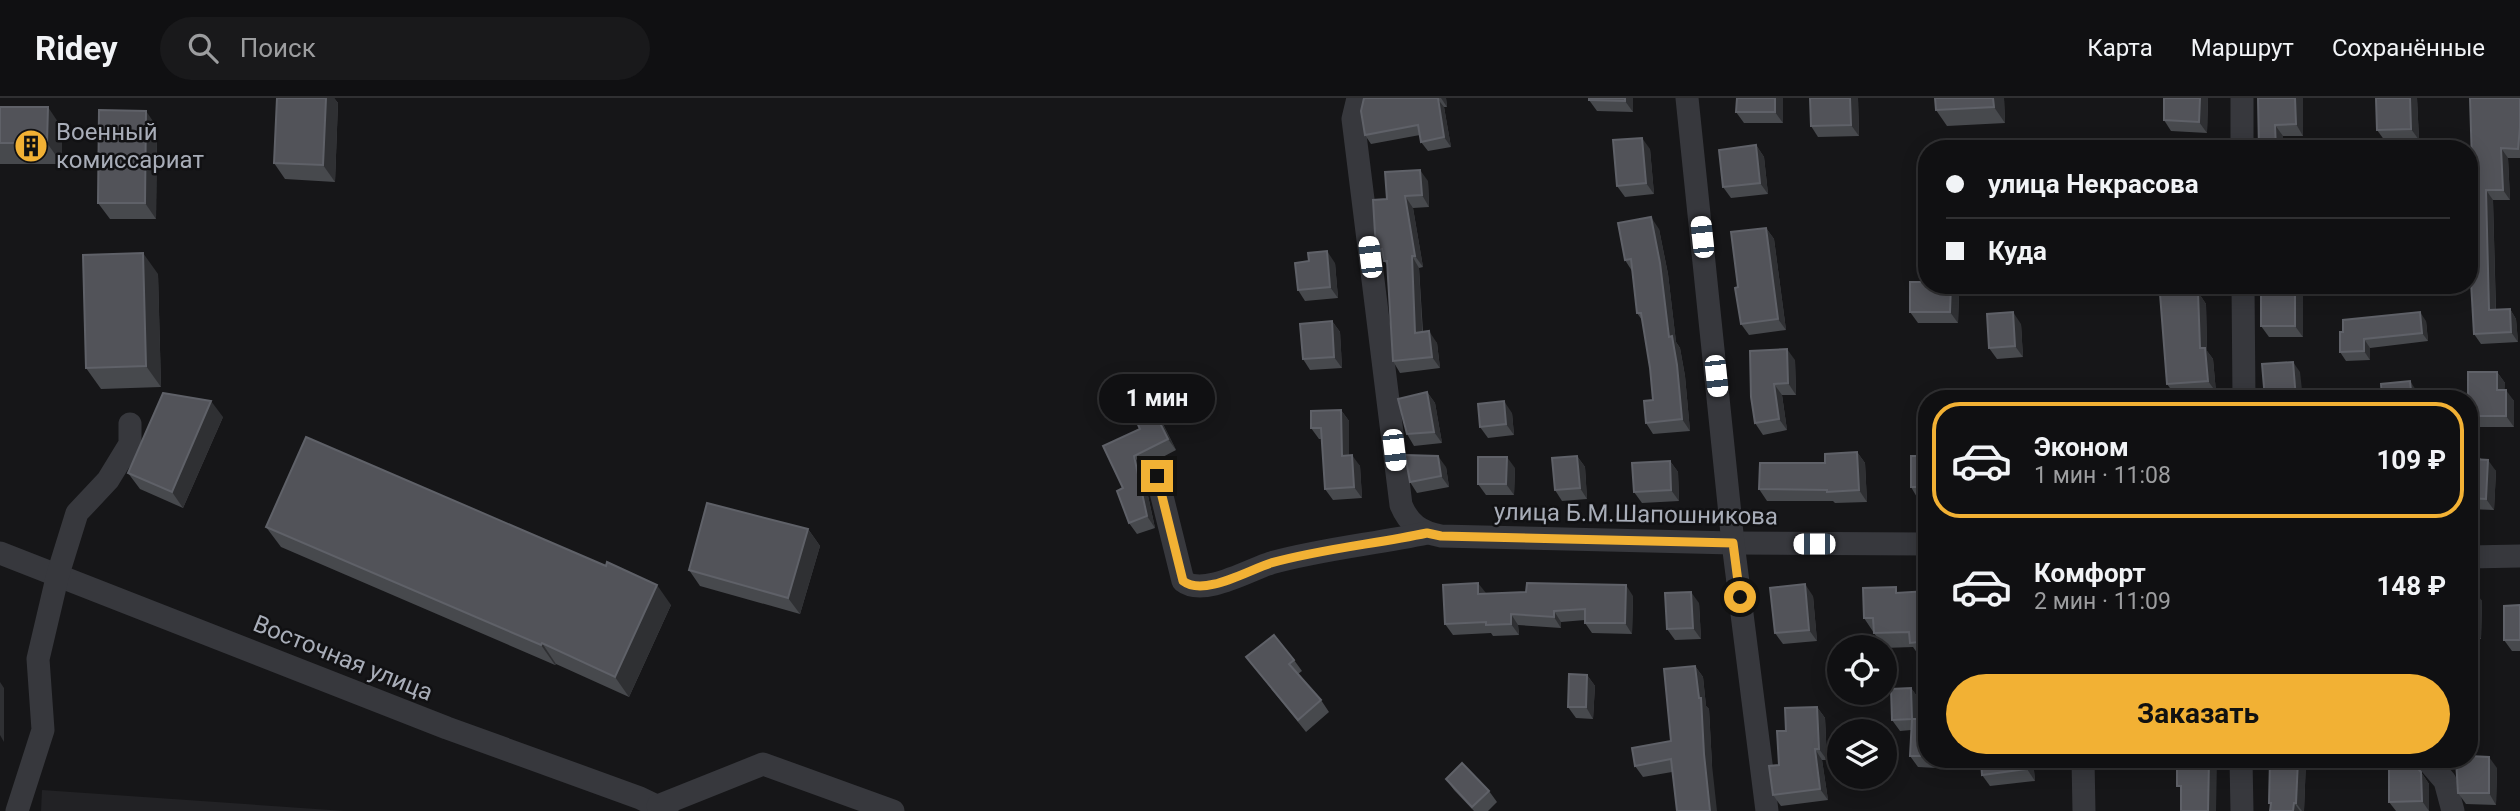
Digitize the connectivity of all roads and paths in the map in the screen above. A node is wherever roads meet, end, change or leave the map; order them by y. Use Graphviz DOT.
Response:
graph roads {
  1 [pos="1358,98"];
  2 [pos="1687,98"];
  3 [pos="2242,98"];
  4 [pos="2242,140"];
  5 [pos="2243,294"];
  6 [pos="2244,390"];
  7 [pos="130,424"];
  8 [pos="1157,476"];
  9 [pos="1427,533"];
  10 [pos="1733,543"];
  11 [pos="1918,544"];
  12 [pos="0,554"];
  13 [pos="2520,556"];
  14 [pos="2478,557"];
  15 [pos="58,574"];
  16 [pos="2083,768"];
  17 [pos="2241,768"];
  18 [pos="2434,768"];
  19 [pos="650,806"];
  20 [pos="17,811"];
  21 [pos="893,811"];
  22 [pos="1766,811"];
  23 [pos="2084,811"];
  24 [pos="2242,811"];
  25 [pos="2453,811"];
  1 -- 9 [label="street"];
  2 -- 10 [label="street"];
  3 -- 4 [label="street"];
  5 -- 6 [label="street"];
  7 -- 15 [label="street"];
  8 -- 9 [label="street, улица Б.М.Шапошникова"];
  9 -- 10 [label="street, улица Б.М.Шапошникова"];
  10 -- 11 [label="street, улица Б.М.Шапошникова"];
  10 -- 22 [label="street"];
  12 -- 15 [label="street, Восточная улица"];
  13 -- 14 [label="street"];
  15 -- 19 [label="street, Восточная улица"];
  15 -- 20 [label="street"];
  16 -- 23 [label="street"];
  17 -- 24 [label="street"];
  18 -- 25 [label="street"];
  19 -- 21 [label="street"];
}
